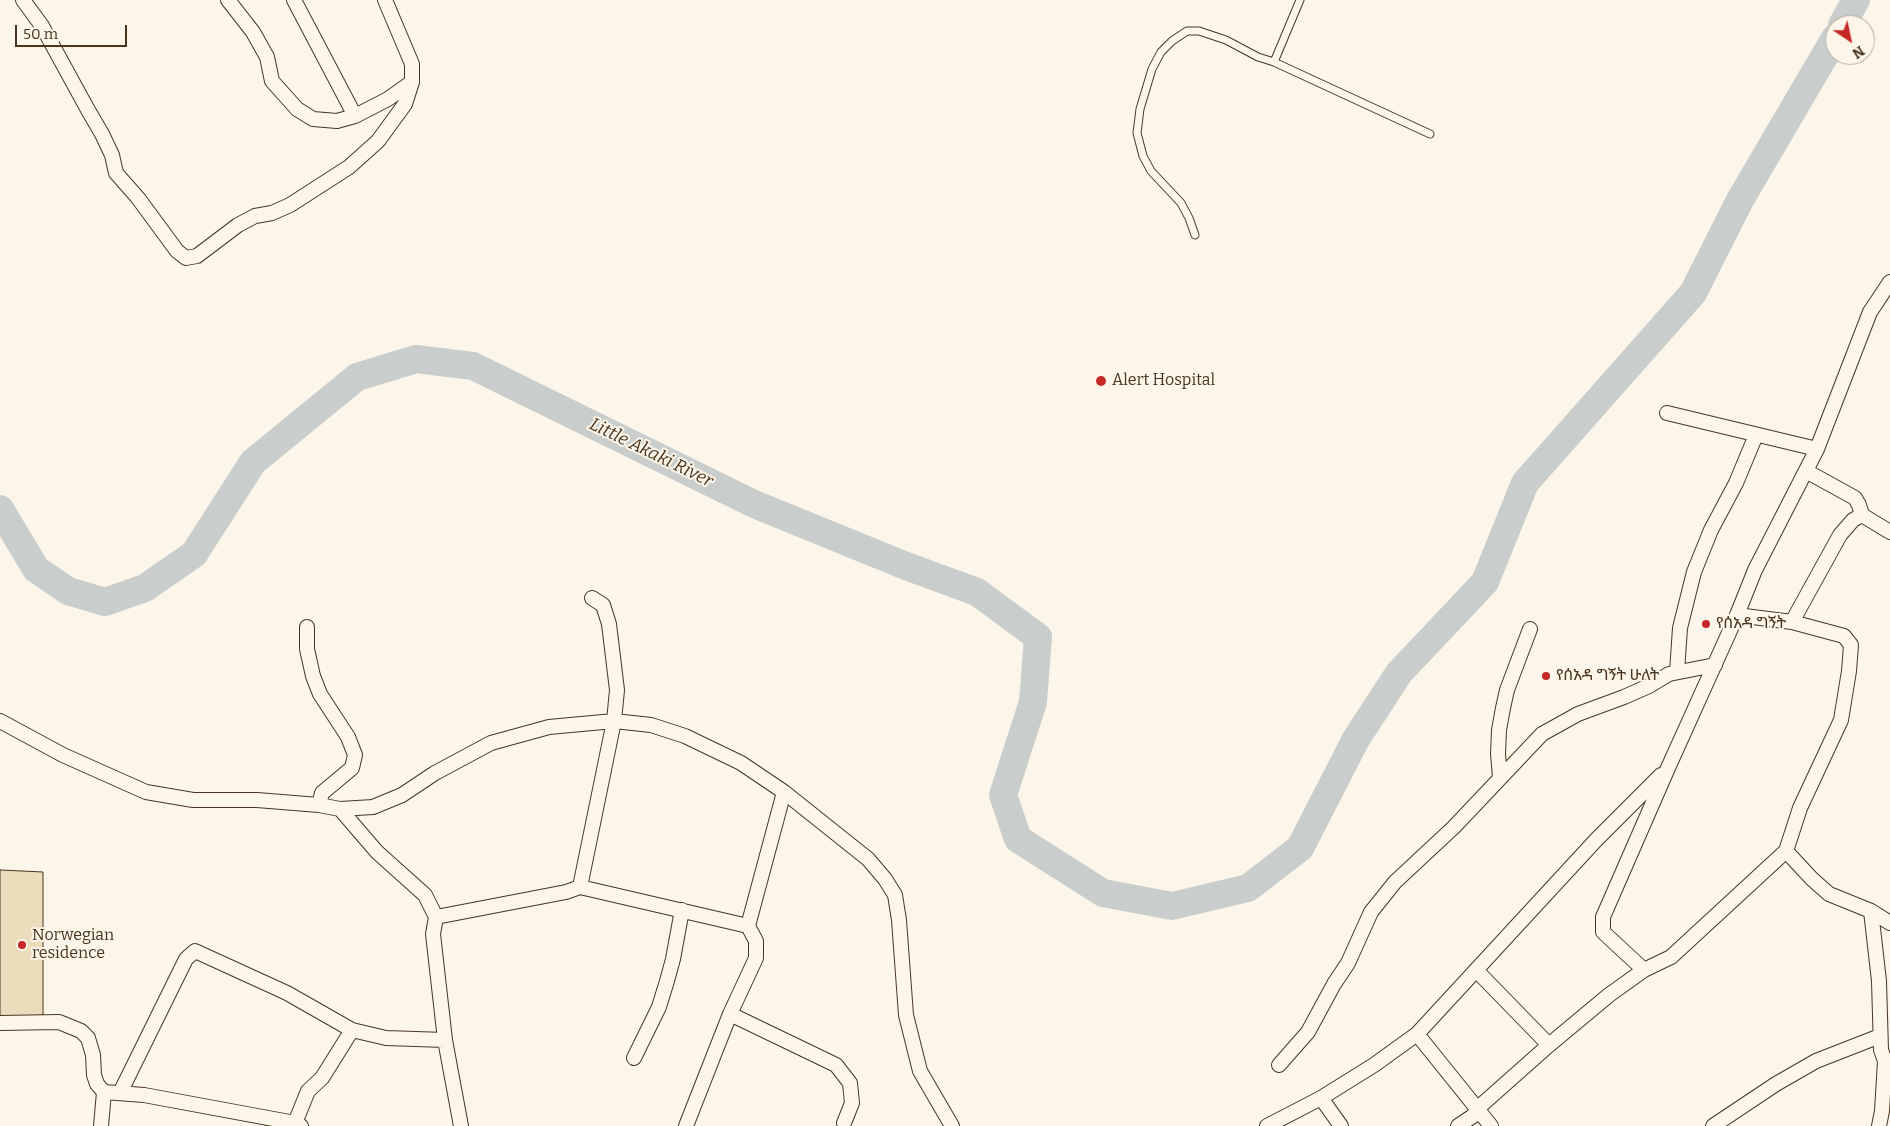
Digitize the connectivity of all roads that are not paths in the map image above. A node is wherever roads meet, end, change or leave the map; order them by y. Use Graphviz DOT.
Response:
graph roads {
  1 [pos="23,0"];
  2 [pos="228,0"];
  3 [pos="294,0"];
  4 [pos="385,0"];
  5 [pos="1300,0"];
  6 [pos="1274,62"];
  7 [pos="412,82"];
  8 [pos="355,116"];
  9 [pos="1430,134"];
  10 [pos="1195,235"];
  11 [pos="1890,282"];
  12 [pos="1667,413"];
  13 [pos="1756,435"];
  14 [pos="1817,449"];
  15 [pos="1806,471"];
  16 [pos="1862,515"];
  17 [pos="1890,532"];
  18 [pos="592,598"];
  19 [pos="1737,615"];
  20 [pos="1792,622"];
  21 [pos="306,627"];
  22 [pos="1530,629"];
  23 [pos="1715,665"];
  24 [pos="1677,672"];
  25 [pos="0,721"];
  26 [pos="614,721"];
  27 [pos="1668,768"];
  28 [pos="1500,777"];
  29 [pos="784,792"];
  30 [pos="318,805"];
  31 [pos="340,809"];
  32 [pos="1786,851"];
  33 [pos="580,887"];
  34 [pos="682,910"];
  35 [pos="1871,911"];
  36 [pos="436,917"];
  37 [pos="1890,923"];
  38 [pos="748,926"];
  39 [pos="1476,970"];
  40 [pos="1644,970"];
  41 [pos="730,1014"];
  42 [pos="0,1022"];
  43 [pos="352,1030"];
  44 [pos="1417,1034"];
  45 [pos="1880,1036"];
  46 [pos="445,1040"];
  47 [pos="1549,1045"];
  48 [pos="634,1058"];
  49 [pos="1278,1065"];
  50 [pos="104,1092"];
  51 [pos="120,1093"];
  52 [pos="1321,1098"];
  53 [pos="1478,1108"];
  54 [pos="844,1123"];
  55 [pos="298,1124"];
  56 [pos="101,1126"];
  57 [pos="461,1126"];
  58 [pos="686,1126"];
  59 [pos="952,1126"];
  60 [pos="1268,1126"];
  61 [pos="1341,1126"];
  62 [pos="1458,1126"];
  63 [pos="1491,1126"];
  64 [pos="1713,1126"];
  65 [pos="1879,1126"];
  1 -- 7 [label="street"];
  2 -- 8 [label="street"];
  3 -- 8 [label="street"];
  4 -- 7 [label="street"];
  5 -- 6 [label="lane"];
  6 -- 9 [label="lane"];
  6 -- 10 [label="lane"];
  7 -- 8 [label="street"];
  11 -- 14 [label="street"];
  12 -- 13 [label="street"];
  13 -- 14 [label="street"];
  13 -- 24 [label="street"];
  14 -- 15 [label="street"];
  15 -- 16 [label="street"];
  15 -- 19 [label="street"];
  16 -- 17 [label="street"];
  16 -- 20 [label="street"];
  18 -- 26 [label="street"];
  19 -- 20 [label="street"];
  19 -- 23 [label="street"];
  20 -- 32 [label="street"];
  21 -- 30 [label="street"];
  22 -- 28 [label="street"];
  23 -- 24 [label="street"];
  23 -- 27 [label="street"];
  24 -- 28 [label="street"];
  25 -- 30 [label="street"];
  26 -- 29 [label="street"];
  26 -- 31 [label="street"];
  26 -- 33 [label="street"];
  27 -- 39 [label="street"];
  27 -- 40 [label="street"];
  28 -- 49 [label="street"];
  29 -- 38 [label="street"];
  29 -- 59 [label="street"];
  30 -- 31 [label="street"];
  31 -- 36 [label="street"];
  32 -- 35 [label="street"];
  32 -- 40 [label="street"];
  33 -- 34 [label="street"];
  33 -- 36 [label="street"];
  34 -- 38 [label="street"];
  34 -- 48 [label="street"];
  35 -- 37 [label="street"];
  35 -- 45 [label="street"];
  36 -- 46 [label="street"];
  38 -- 41 [label="street"];
  39 -- 44 [label="street"];
  39 -- 47 [label="street"];
  40 -- 47 [label="street"];
  41 -- 54 [label="street"];
  41 -- 58 [label="street"];
  42 -- 50 [label="street"];
  43 -- 46 [label="street"];
  43 -- 51 [label="street"];
  43 -- 55 [label="street"];
  44 -- 52 [label="street"];
  44 -- 53 [label="street"];
  45 -- 64 [label="street"];
  45 -- 65 [label="street"];
  46 -- 57 [label="street"];
  47 -- 53 [label="street"];
  50 -- 51 [label="street"];
  50 -- 56 [label="street"];
  51 -- 55 [label="street"];
  52 -- 60 [label="street"];
  52 -- 61 [label="street"];
  53 -- 62 [label="street"];
  53 -- 63 [label="street"];
}
